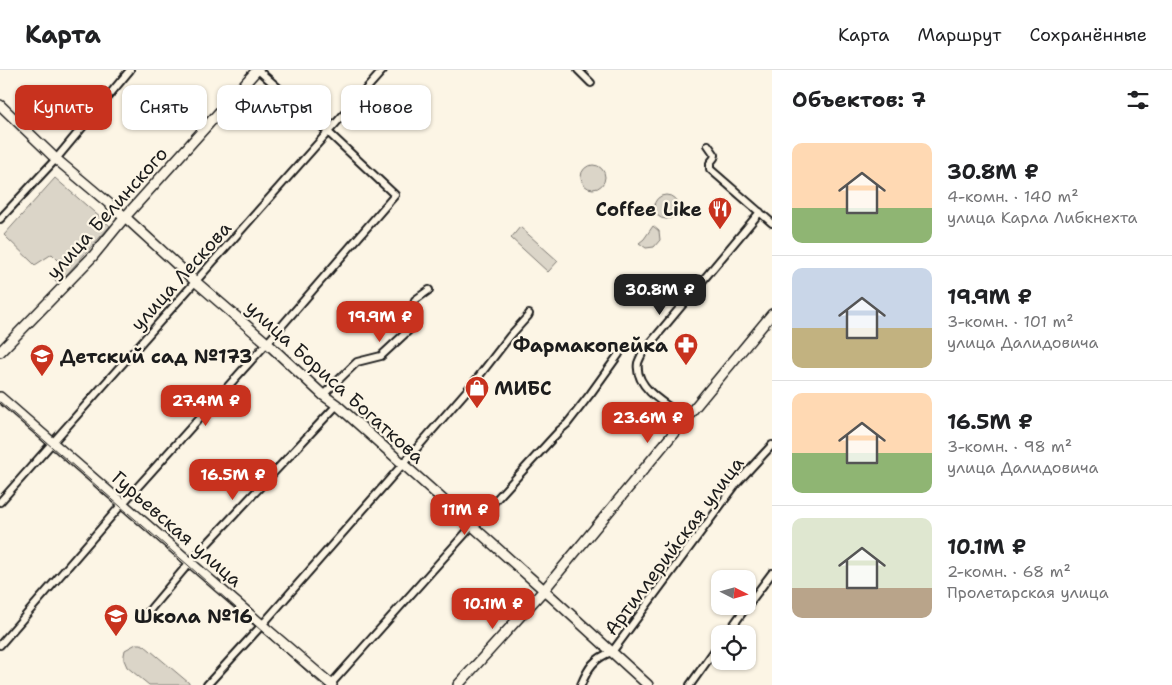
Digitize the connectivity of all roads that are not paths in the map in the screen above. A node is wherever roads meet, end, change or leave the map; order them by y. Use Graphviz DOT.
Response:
graph roads {
  1 [pos="130,70"];
  2 [pos="257,70"];
  3 [pos="383,70"];
  4 [pos="578,70"];
  5 [pos="591,83"];
  6 [pos="0,105"];
  7 [pos="328,132"];
  8 [pos="708,145"];
  9 [pos="56,158"];
  10 [pos="760,212"];
  11 [pos="125,217"];
  12 [pos="0,219"];
  13 [pos="772,223"];
  14 [pos="196,282"];
  15 [pos="429,290"];
  16 [pos="529,314"];
  17 [pos="772,314"];
  18 [pos="267,343"];
  19 [pos="0,352"];
  20 [pos="619,354"];
  21 [pos="323,395"];
  22 [pos="0,397"];
  23 [pos="337,405"];
  24 [pos="686,418"];
  25 [pos="53,443"];
  26 [pos="772,445"];
  27 [pos="403,464"];
  28 [pos="0,502"];
  29 [pos="123,503"];
  30 [pos="472,526"];
  31 [pos="190,562"];
  32 [pos="772,573"];
  33 [pos="544,590"];
  34 [pos="756,594"];
  35 [pos="148,612"];
  36 [pos="262,625"];
  37 [pos="0,644"];
  38 [pos="612,652"];
  39 [pos="711,656"];
  40 [pos="207,685"];
  41 [pos="331,685"];
  42 [pos="458,685"];
  43 [pos="581,685"];
  44 [pos="648,685"];
  45 [pos="690,685"];
  1 -- 9 [label="street"];
  2 -- 7 [label="street"];
  2 -- 11 [label="main road, улица Белинского"];
  3 -- 7 [label="street, улица Лескова"];
  4 -- 5 [label="street"];
  6 -- 9 [label="main road, улица Бориса Богаткова"];
  7 -- 14 [label="street, улица Лескова"];
  7 -- 18 [label="street"];
  8 -- 10 [label="street"];
  9 -- 11 [label="main road, улица Бориса Богаткова"];
  9 -- 12 [label="street"];
  10 -- 13 [label="street"];
  10 -- 24 [label="street"];
  11 -- 14 [label="main road, улица Бориса Богаткова"];
  11 -- 19 [label="main road, улица Белинского"];
  14 -- 18 [label="main road, улица Бориса Богаткова"];
  14 -- 25 [label="street, улица Лескова"];
  15 -- 21 [label="street"];
  16 -- 27 [label="street"];
  17 -- 24 [label="main road"];
  18 -- 21 [label="main road, улица Бориса Богаткова"];
  18 -- 29 [label="street"];
  20 -- 30 [label="street"];
  21 -- 23 [label="main road, улица Бориса Богаткова"];
  22 -- 25 [label="main road, Гурьевская улица"];
  23 -- 27 [label="main road, улица Бориса Богаткова"];
  23 -- 31 [label="street"];
  24 -- 33 [label="main road"];
  25 -- 28 [label="street, улица Лескова"];
  25 -- 29 [label="main road, Гурьевская улица"];
  26 -- 38 [label="street, Артиллерийская улица"];
  27 -- 30 [label="main road, улица Бориса Богаткова"];
  27 -- 36 [label="street"];
  29 -- 31 [label="main road, Гурьевская улица"];
  29 -- 37 [label="street"];
  30 -- 33 [label="main road, улица Бориса Богаткова"];
  30 -- 41 [label="street"];
  31 -- 35 [label="street"];
  31 -- 36 [label="main road, Гурьевская улица"];
  32 -- 34 [label="street"];
  33 -- 38 [label="main road, улица Бориса Богаткова"];
  33 -- 42 [label="main road"];
  36 -- 40 [label="street"];
  36 -- 41 [label="main road, Гурьевская улица"];
  38 -- 43 [label="street, Артиллерийская улица"];
  38 -- 44 [label="main road, улица Бориса Богаткова"];
  39 -- 45 [label="street"];
}
